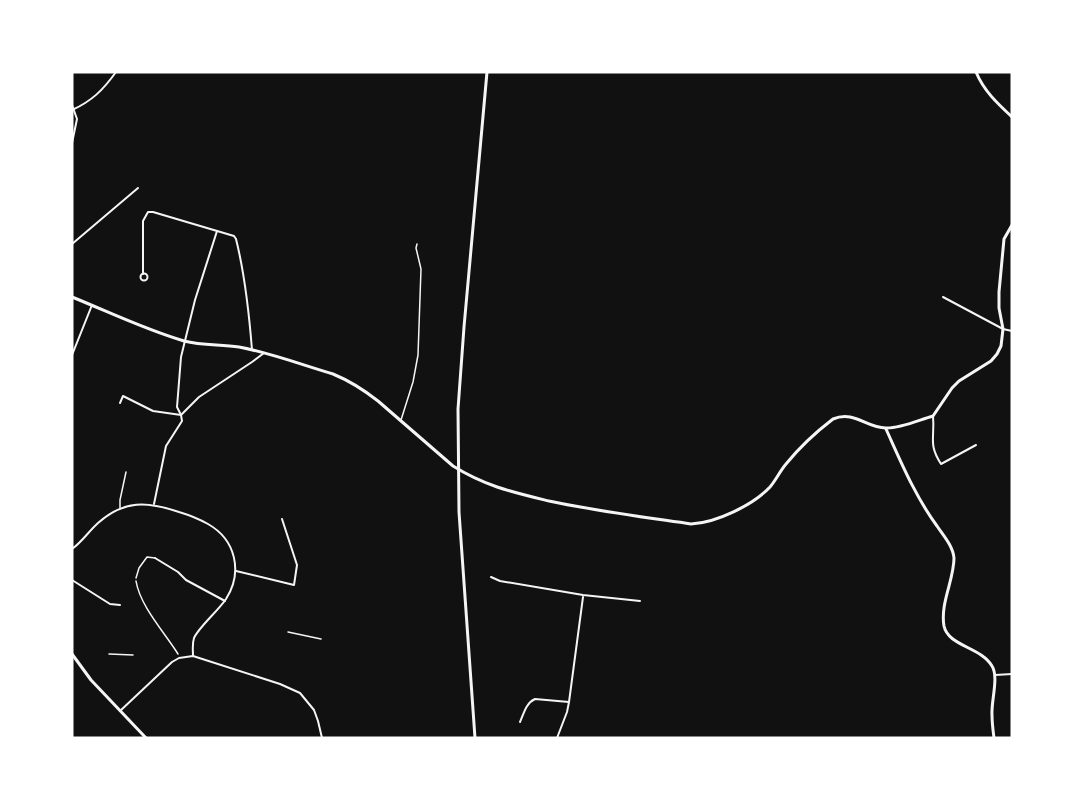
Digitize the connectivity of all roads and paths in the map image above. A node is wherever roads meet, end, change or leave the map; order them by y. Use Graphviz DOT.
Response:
graph roads {
  1 [pos="116,72"];
  2 [pos="487,72"];
  3 [pos="976,72"];
  4 [pos="72,105"];
  5 [pos="73,109"];
  6 [pos="1012,117"];
  7 [pos="72,143"];
  8 [pos="138,188"];
  9 [pos="1012,225"];
  10 [pos="217,231"];
  11 [pos="72,244"];
  12 [pos="417,244"];
  13 [pos="143,274"];
  14 [pos="72,297"];
  15 [pos="943,297"];
  16 [pos="92,305"];
  17 [pos="1003,329"];
  18 [pos="1012,331"];
  19 [pos="185,341"];
  20 [pos="252,350"];
  21 [pos="264,353"];
  22 [pos="72,355"];
  23 [pos="120,403"];
  24 [pos="181,416"];
  25 [pos="933,416"];
  26 [pos="401,421"];
  27 [pos="886,429"];
  28 [pos="976,444"];
  29 [pos="126,472"];
  30 [pos="154,504"];
  31 [pos="120,508"];
  32 [pos="282,519"];
  33 [pos="72,549"];
  34 [pos="155,558"];
  35 [pos="236,571"];
  36 [pos="136,578"];
  37 [pos="491,578"];
  38 [pos="72,580"];
  39 [pos="583,596"];
  40 [pos="225,601"];
  41 [pos="640,601"];
  42 [pos="120,605"];
  43 [pos="288,632"];
  44 [pos="321,639"];
  45 [pos="72,654"];
  46 [pos="109,654"];
  47 [pos="133,655"];
  48 [pos="193,656"];
  49 [pos="179,658"];
  50 [pos="1012,674"];
  51 [pos="995,675"];
  52 [pos="569,702"];
  53 [pos="120,711"];
  54 [pos="520,722"];
  55 [pos="146,738"];
  56 [pos="322,738"];
  57 [pos="475,738"];
  58 [pos="557,738"];
  59 [pos="994,738"];
  1 -- 5 [label="street"];
  2 -- 57 [label="street"];
  3 -- 6 [label="street"];
  4 -- 5 [label="street"];
  5 -- 7 [label="street"];
  8 -- 11 [label="street"];
  9 -- 17 [label="street"];
  10 -- 13 [label="street"];
  10 -- 19 [label="street"];
  10 -- 20 [label="street"];
  12 -- 26 [label="lane"];
  14 -- 16 [label="street"];
  15 -- 17 [label="street"];
  16 -- 19 [label="street"];
  16 -- 22 [label="street"];
  17 -- 18 [label="street"];
  17 -- 25 [label="street"];
  19 -- 20 [label="street"];
  19 -- 24 [label="street"];
  20 -- 21 [label="street"];
  21 -- 24 [label="street"];
  21 -- 26 [label="street"];
  23 -- 24 [label="street"];
  24 -- 30 [label="street"];
  25 -- 27 [label="street"];
  25 -- 28 [label="street"];
  26 -- 27 [label="street"];
  27 -- 51 [label="street"];
  29 -- 31 [label="lane"];
  30 -- 31 [label="street"];
  30 -- 35 [label="street"];
  31 -- 33 [label="street"];
  32 -- 35 [label="street"];
  34 -- 36 [label="lane"];
  34 -- 40 [label="street"];
  35 -- 40 [label="street"];
  36 -- 49 [label="path"];
  37 -- 39 [label="street"];
  38 -- 42 [label="street"];
  39 -- 41 [label="street"];
  39 -- 52 [label="street"];
  40 -- 48 [label="street"];
  43 -- 44 [label="path"];
  45 -- 53 [label="street"];
  46 -- 47 [label="lane"];
  48 -- 49 [label="street"];
  48 -- 56 [label="street"];
  49 -- 53 [label="street"];
  50 -- 51 [label="street"];
  51 -- 59 [label="street"];
  52 -- 54 [label="street"];
  52 -- 58 [label="street"];
  53 -- 55 [label="street"];
}
